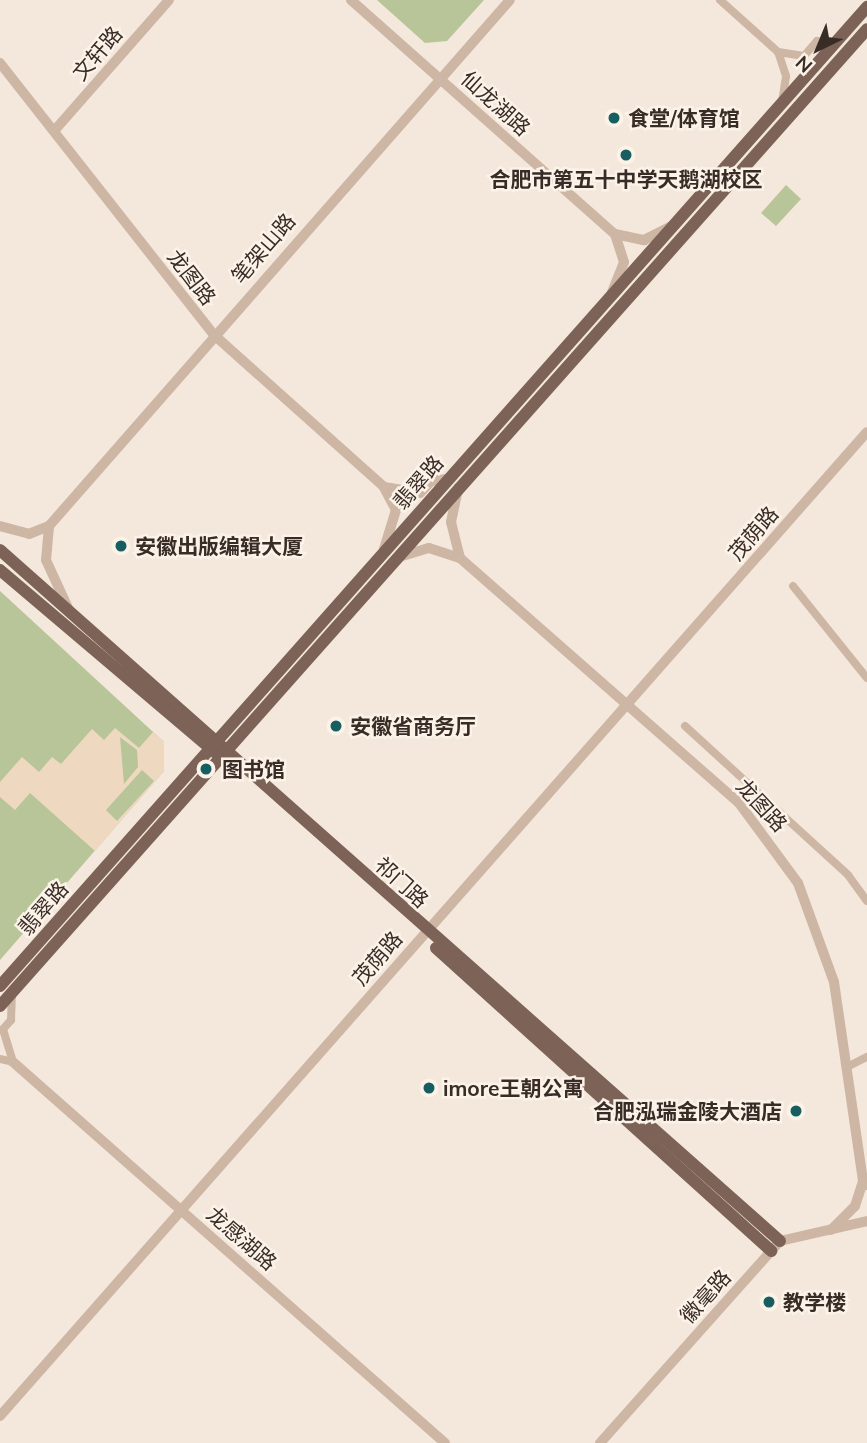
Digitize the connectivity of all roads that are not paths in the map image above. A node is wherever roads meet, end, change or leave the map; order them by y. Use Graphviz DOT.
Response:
graph roads {
  1 [pos="169,0"];
  2 [pos="351,0"];
  3 [pos="510,0"];
  4 [pos="720,0"];
  5 [pos="867,7"];
  6 [pos="867,29"];
  7 [pos="867,40"];
  8 [pos="833,45"];
  9 [pos="849,49"];
  10 [pos="778,52"];
  11 [pos="0,63"];
  12 [pos="439,77"];
  13 [pos="782,102"];
  14 [pos="54,131"];
  15 [pos="671,226"];
  16 [pos="615,234"];
  17 [pos="612,292"];
  18 [pos="213,334"];
  19 [pos="867,432"];
  20 [pos="446,479"];
  21 [pos="384,486"];
  22 [pos="458,488"];
  23 [pos="0,526"];
  24 [pos="49,526"];
  25 [pos="384,549"];
  26 [pos="0,550"];
  27 [pos="460,558"];
  28 [pos="395,559"];
  29 [pos="0,570"];
  30 [pos="793,586"];
  31 [pos="72,616"];
  32 [pos="867,678"];
  33 [pos="625,707"];
  34 [pos="685,726"];
  35 [pos="217,749"];
  36 [pos="867,901"];
  37 [pos="425,933"];
  38 [pos="6,989"];
  39 [pos="0,1006"];
  40 [pos="867,1057"];
  41 [pos="0,1059"];
  42 [pos="13,1062"];
  43 [pos="847,1067"];
  44 [pos="865,1183"];
  45 [pos="181,1209"];
  46 [pos="867,1221"];
  47 [pos="831,1230"];
  48 [pos="780,1241"];
  49 [pos="771,1251"];
  50 [pos="0,1415"];
  51 [pos="445,1443"];
  52 [pos="600,1443"];
  1 -- 14 [label="street, 文轩路"];
  2 -- 12 [label="street, 仙龙湖路"];
  3 -- 12 [label="street, 笔架山路"];
  4 -- 10 [label="street"];
  5 -- 8 [label="main road, 翡翠路"];
  6 -- 9 [label="main road, 翡翠路"];
  7 -- 9 [label="main road"];
  8 -- 10 [label="street"];
  8 -- 13 [label="main road, 翡翠路"];
  9 -- 22 [label="main road, 翡翠路"];
  10 -- 13 [label="street"];
  11 -- 14 [label="street, 龙图路"];
  12 -- 16 [label="street, 仙龙湖路"];
  12 -- 18 [label="street, 笔架山路"];
  13 -- 15 [label="main road, 翡翠路"];
  14 -- 18 [label="street, 龙图路"];
  15 -- 16 [label="street"];
  15 -- 17 [label="main road, 翡翠路"];
  16 -- 17 [label="street"];
  17 -- 20 [label="main road, 翡翠路"];
  18 -- 21 [label="street, 龙图路"];
  18 -- 24 [label="street, 笔架山路"];
  19 -- 33 [label="street, 茂荫路"];
  20 -- 21 [label="street"];
  20 -- 25 [label="main road, 翡翠路"];
  21 -- 25 [label="street"];
  22 -- 27 [label="street"];
  22 -- 28 [label="main road, 翡翠路"];
  23 -- 24 [label="street"];
  24 -- 31 [label="street"];
  25 -- 35 [label="main road, 翡翠路"];
  26 -- 31 [label="main road, 祁门路"];
  27 -- 28 [label="street"];
  27 -- 33 [label="street, 龙图路"];
  28 -- 35 [label="main road, 翡翠路"];
  29 -- 35 [label="main road, 祁门路"];
  30 -- 32 [label="street"];
  31 -- 35 [label="main road, 祁门路"];
  33 -- 37 [label="street, 茂荫路"];
  33 -- 43 [label="street, 龙图路"];
  34 -- 36 [label="street"];
  35 -- 37 [label="main road, 祁门路"];
  35 -- 38 [label="main road, 翡翠路"];
  35 -- 38 [label="main road, 翡翠路"];
  37 -- 45 [label="street, 茂荫路"];
  37 -- 48 [label="main road, 祁门路"];
  37 -- 49 [label="main road, 祁门路"];
  38 -- 39 [label="main road, 翡翠路"];
  38 -- 42 [label="street"];
  40 -- 43 [label="street"];
  41 -- 42 [label="street"];
  42 -- 45 [label="street, 龙感湖路"];
  43 -- 44 [label="street, 龙图路"];
  44 -- 47 [label="street"];
  45 -- 50 [label="street, 茂荫路"];
  45 -- 51 [label="street, 龙感湖路"];
  46 -- 47 [label="street"];
  47 -- 48 [label="street"];
  48 -- 49 [label="street, 徽毫路"];
  49 -- 52 [label="street, 徽毫路"];
}
